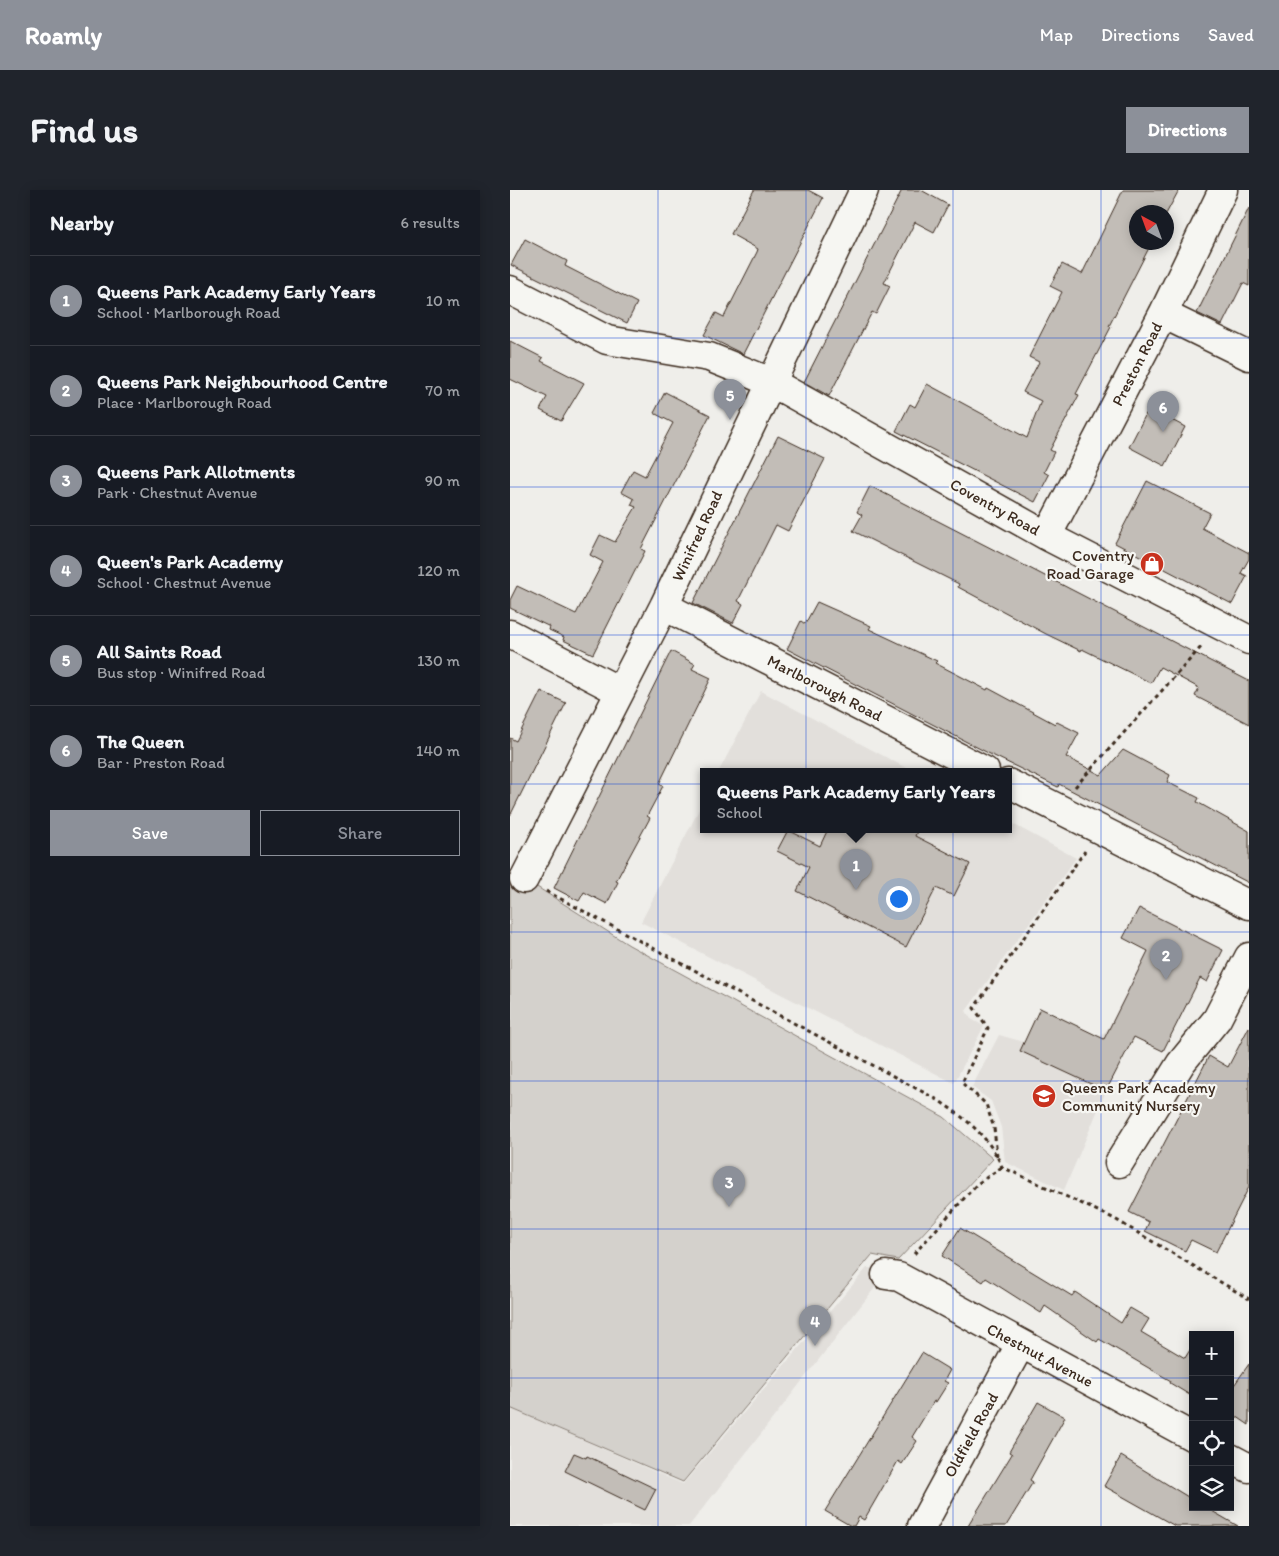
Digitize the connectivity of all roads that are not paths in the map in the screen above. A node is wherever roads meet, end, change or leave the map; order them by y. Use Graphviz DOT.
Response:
graph roads {
  1 [pos="864,190"];
  2 [pos="1223,190"];
  3 [pos="510,290"];
  4 [pos="1162,314"];
  5 [pos="1249,356"];
  6 [pos="771,382"];
  7 [pos="1048,536"];
  8 [pos="664,606"];
  9 [pos="510,634"];
  10 [pos="1249,640"];
  11 [pos="619,690"];
  12 [pos="979,768"];
  13 [pos="1012,785"];
  14 [pos="524,879"];
  15 [pos="1249,905"];
  16 [pos="1249,957"];
  17 [pos="1119,1163"];
  18 [pos="892,1276"];
  19 [pos="1020,1345"];
  20 [pos="1189,1435"];
  21 [pos="1234,1460"];
  22 [pos="1249,1468"];
  23 [pos="922,1526"];
  1 -- 6 [label="street, Winifred Road"];
  2 -- 4 [label="street, Preston Road"];
  3 -- 6 [label="street, Coventry Road"];
  4 -- 5 [label="street"];
  4 -- 7 [label="street, Preston Road"];
  6 -- 7 [label="street, Coventry Road"];
  6 -- 8 [label="street, Winifred Road"];
  7 -- 10 [label="street, Coventry Road"];
  8 -- 11 [label="street, Winifred Road"];
  8 -- 12 [label="street, Marlborough Road"];
  9 -- 11 [label="street"];
  11 -- 14 [label="street, Winifred Road"];
  13 -- 15 [label="street"];
  16 -- 17 [label="street"];
  18 -- 19 [label="street, Chestnut Avenue"];
  19 -- 20 [label="street, Chestnut Avenue"];
  19 -- 23 [label="street, Oldfield Road"];
  21 -- 22 [label="street"];
}
